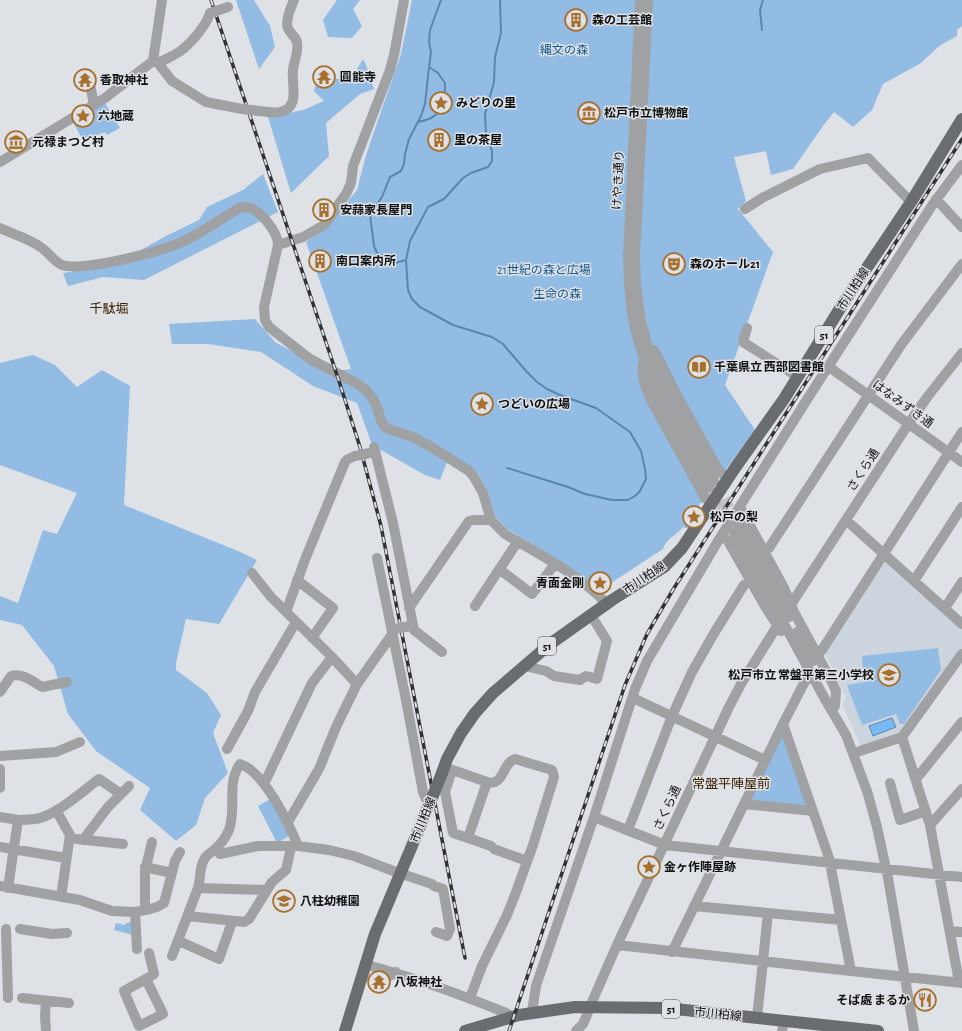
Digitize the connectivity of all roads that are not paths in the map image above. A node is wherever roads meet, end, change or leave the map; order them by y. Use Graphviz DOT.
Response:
graph roads {
  1 [pos="162,0"];
  2 [pos="294,0"];
  3 [pos="404,0"];
  4 [pos="640,0"];
  5 [pos="648,0"];
  6 [pos="227,4"];
  7 [pos="156,62"];
  8 [pos="89,79"];
  9 [pos="94,105"];
  10 [pos="962,119"];
  11 [pos="0,162"];
  12 [pos="962,165"];
  13 [pos="936,199"];
  14 [pos="910,202"];
  15 [pos="745,209"];
  16 [pos="962,227"];
  17 [pos="0,228"];
  18 [pos="278,245"];
  19 [pos="962,264"];
  20 [pos="747,328"];
  21 [pos="646,339"];
  22 [pos="962,353"];
  23 [pos="648,359"];
  24 [pos="829,367"];
  25 [pos="798,377"];
  26 [pos="869,395"];
  27 [pos="909,423"];
  28 [pos="962,432"];
  29 [pos="948,453"];
  30 [pos="962,462"];
  31 [pos="728,478"];
  32 [pos="712,484"];
  33 [pos="712,504"];
  34 [pos="740,507"];
  35 [pos="962,507"];
  36 [pos="491,520"];
  37 [pos="846,520"];
  38 [pos="722,535"];
  39 [pos="518,541"];
  40 [pos="764,552"];
  41 [pos="883,553"];
  42 [pos="377,558"];
  43 [pos="555,564"];
  44 [pos="499,569"];
  45 [pos="252,573"];
  46 [pos="297,580"];
  47 [pos="751,580"];
  48 [pos="914,581"];
  49 [pos="962,582"];
  50 [pos="606,603"];
  51 [pos="790,605"];
  52 [pos="475,606"];
  53 [pos="409,608"];
  54 [pos="945,608"];
  55 [pos="286,612"];
  56 [pos="591,615"];
  57 [pos="296,622"];
  58 [pos="778,624"];
  59 [pos="962,624"];
  60 [pos="411,626"];
  61 [pos="393,630"];
  62 [pos="312,638"];
  63 [pos="442,652"];
  64 [pos="962,654"];
  65 [pos="818,655"];
  66 [pos="332,657"];
  67 [pos="526,665"];
  68 [pos="807,679"];
  69 [pos="67,682"];
  70 [pos="357,684"];
  71 [pos="0,692"];
  72 [pos="633,698"];
  73 [pos="836,706"];
  74 [pos="672,716"];
  75 [pos="962,722"];
  76 [pos="840,723"];
  77 [pos="783,724"];
  78 [pos="715,736"];
  79 [pos="902,736"];
  80 [pos="80,742"];
  81 [pos="227,749"];
  82 [pos="854,753"];
  83 [pos="0,756"];
  84 [pos="765,760"];
  85 [pos="446,770"];
  86 [pos="0,771"];
  87 [pos="916,779"];
  88 [pos="487,782"];
  89 [pos="264,784"];
  90 [pos="890,784"];
  91 [pos="129,786"];
  92 [pos="0,788"];
  93 [pos="962,789"];
  94 [pos="121,794"];
  95 [pos="430,802"];
  96 [pos="744,804"];
  97 [pos="56,810"];
  98 [pos="813,811"];
  99 [pos="926,811"];
  100 [pos="0,817"];
  101 [pos="594,817"];
  102 [pos="18,820"];
  103 [pos="288,822"];
  104 [pos="930,825"];
  105 [pos="628,830"];
  106 [pos="70,838"];
  107 [pos="468,838"];
  108 [pos="83,840"];
  109 [pos="152,842"];
  110 [pos="123,844"];
  111 [pos="664,845"];
  112 [pos="294,846"];
  113 [pos="0,847"];
  114 [pos="14,850"];
  115 [pos="180,852"];
  116 [pos="720,852"];
  117 [pos="220,854"];
  118 [pos="66,858"];
  119 [pos="527,861"];
  120 [pos="830,864"];
  121 [pos="145,867"];
  122 [pos="887,869"];
  123 [pos="172,873"];
  124 [pos="401,874"];
  125 [pos="939,875"];
  126 [pos="962,877"];
  127 [pos="4,887"];
  128 [pos="198,888"];
  129 [pos="267,890"];
  130 [pos="61,897"];
  131 [pos="694,906"];
  132 [pos="140,911"];
  133 [pos="768,913"];
  134 [pos="188,916"];
  135 [pos="841,920"];
  136 [pos="232,922"];
  137 [pos="6,929"];
  138 [pos="20,929"];
  139 [pos="950,931"];
  140 [pos="436,932"];
  141 [pos="962,932"];
  142 [pos="67,933"];
  143 [pos="179,941"];
  144 [pos="617,946"];
  145 [pos="137,949"];
  146 [pos="672,952"];
  147 [pos="149,953"];
  148 [pos="172,956"];
  149 [pos="763,962"];
  150 [pos="367,965"];
  151 [pos="851,971"];
  152 [pos="396,972"];
  153 [pos="905,977"];
  154 [pos="146,979"];
  155 [pos="374,980"];
  156 [pos="960,983"];
  157 [pos="8,998"];
  158 [pos="22,998"];
  159 [pos="470,998"];
  160 [pos="46,1000"];
  161 [pos="69,1003"];
  162 [pos="590,1007"];
  163 [pos="532,1012"];
  164 [pos="509,1017"];
  165 [pos="757,1018"];
  166 [pos="783,1026"];
  167 [pos="46,1031"];
  168 [pos="346,1031"];
  169 [pos="465,1031"];
  170 [pos="576,1031"];
  171 [pos="878,1031"];
  172 [pos="914,1031"];
  1 -- 7 [label="street"];
  2 -- 7 [label="street, bridge"];
  3 -- 18 [label="street"];
  4 -- 23 [label="street, けやき通り"];
  5 -- 21 [label="street, けやき通り"];
  6 -- 7 [label="street, bridge"];
  7 -- 9 [label="street"];
  8 -- 9 [label="street"];
  9 -- 11 [label="street"];
  10 -- 14 [label="main road, 市川柏線 / 51"];
  12 -- 13 [label="street"];
  13 -- 16 [label="street"];
  13 -- 24 [label="street"];
  14 -- 15 [label="street"];
  14 -- 25 [label="main road, 市川柏線 / 51"];
  17 -- 18 [label="street"];
  18 -- 36 [label="street"];
  19 -- 26 [label="street"];
  20 -- 25 [label="street"];
  21 -- 23 [label="street, けやき通り"];
  21 -- 31 [label="street"];
  22 -- 27 [label="street, さくら通"];
  23 -- 32 [label="street"];
  23 -- 33 [label="street"];
  24 -- 26 [label="street, はなみずき通"];
  24 -- 34 [label="street"];
  25 -- 31 [label="main road, 市川柏線 / 51"];
  26 -- 27 [label="street, はなみずき通"];
  26 -- 40 [label="street"];
  27 -- 29 [label="street, はなみずき通"];
  27 -- 37 [label="street, さくら通"];
  28 -- 29 [label="street"];
  29 -- 30 [label="street, はなみずき通"];
  29 -- 41 [label="street"];
  31 -- 33 [label="main road, 市川柏線 / 51"];
  33 -- 50 [label="main road, 市川柏線 / 51"];
  34 -- 38 [label="street"];
  34 -- 40 [label="street"];
  35 -- 48 [label="street"];
  36 -- 39 [label="street"];
  36 -- 53 [label="street"];
  37 -- 41 [label="street"];
  37 -- 51 [label="street, さくら通"];
  38 -- 47 [label="street"];
  38 -- 72 [label="street"];
  39 -- 43 [label="street"];
  39 -- 44 [label="street"];
  40 -- 51 [label="street"];
  41 -- 48 [label="street"];
  41 -- 65 [label="street"];
  42 -- 61 [label="street"];
  43 -- 44 [label="street"];
  43 -- 50 [label="street"];
  44 -- 52 [label="street"];
  45 -- 55 [label="street"];
  46 -- 53 [label="street, bridge"];
  46 -- 55 [label="street"];
  46 -- 62 [label="street"];
  47 -- 58 [label="street"];
  47 -- 74 [label="street"];
  48 -- 54 [label="street"];
  49 -- 54 [label="street"];
  50 -- 56 [label="main road, 市川柏線 / 51"];
  51 -- 58 [label="street, さくら通, bridge"];
  51 -- 65 [label="street"];
  53 -- 60 [label="street"];
  54 -- 59 [label="street"];
  55 -- 57 [label="street"];
  56 -- 67 [label="main road, 市川柏線 / 51"];
  56 -- 67 [label="street"];
  57 -- 62 [label="street"];
  57 -- 81 [label="street"];
  58 -- 68 [label="street"];
  58 -- 78 [label="street, さくら通"];
  60 -- 61 [label="street, bridge"];
  60 -- 63 [label="street"];
  61 -- 70 [label="street"];
  61 -- 95 [label="street"];
  62 -- 66 [label="street"];
  64 -- 79 [label="street"];
  65 -- 73 [label="street"];
  66 -- 70 [label="street"];
  66 -- 89 [label="street"];
  67 -- 85 [label="main road, 市川柏線 / 51"];
  68 -- 76 [label="street"];
  68 -- 77 [label="street"];
  69 -- 71 [label="street"];
  70 -- 103 [label="street"];
  72 -- 74 [label="street"];
  72 -- 101 [label="street"];
  73 -- 76 [label="street"];
  73 -- 76 [label="street"];
  74 -- 78 [label="street"];
  74 -- 105 [label="street"];
  75 -- 87 [label="street"];
  76 -- 82 [label="street"];
  77 -- 84 [label="street"];
  77 -- 98 [label="street"];
  78 -- 84 [label="street"];
  78 -- 111 [label="street, さくら通"];
  79 -- 82 [label="street"];
  79 -- 87 [label="street"];
  80 -- 83 [label="street"];
  82 -- 122 [label="street"];
  84 -- 96 [label="street"];
  85 -- 88 [label="street"];
  85 -- 95 [label="main road, 市川柏線 / 51, bridge"];
  85 -- 107 [label="street"];
  86 -- 92 [label="street"];
  87 -- 99 [label="street"];
  88 -- 107 [label="street"];
  88 -- 119 [label="street"];
  89 -- 103 [label="street"];
  89 -- 128 [label="street"];
  90 -- 99 [label="street"];
  91 -- 94 [label="street"];
  93 -- 104 [label="street"];
  94 -- 97 [label="street"];
  94 -- 108 [label="street"];
  95 -- 124 [label="main road, 市川柏線 / 51"];
  96 -- 98 [label="street"];
  96 -- 116 [label="street"];
  97 -- 102 [label="street"];
  97 -- 106 [label="street"];
  98 -- 120 [label="street"];
  99 -- 104 [label="street"];
  100 -- 102 [label="street"];
  101 -- 105 [label="street"];
  101 -- 163 [label="street"];
  102 -- 114 [label="street"];
  103 -- 112 [label="street"];
  104 -- 125 [label="street"];
  105 -- 111 [label="street"];
  106 -- 108 [label="street"];
  106 -- 118 [label="street"];
  107 -- 119 [label="street"];
  108 -- 110 [label="street"];
  109 -- 121 [label="street"];
  111 -- 116 [label="street"];
  111 -- 144 [label="street, さくら通"];
  112 -- 117 [label="street"];
  112 -- 124 [label="street"];
  112 -- 129 [label="street"];
  113 -- 114 [label="street"];
  114 -- 118 [label="street"];
  114 -- 127 [label="street"];
  115 -- 123 [label="street"];
  116 -- 120 [label="street"];
  116 -- 131 [label="street"];
  118 -- 130 [label="street"];
  119 -- 159 [label="street"];
  120 -- 122 [label="street"];
  120 -- 135 [label="street"];
  121 -- 123 [label="street"];
  121 -- 132 [label="street"];
  122 -- 125 [label="street"];
  122 -- 153 [label="street"];
  123 -- 132 [label="street"];
  124 -- 140 [label="street"];
  124 -- 150 [label="main road, 市川柏線 / 51"];
  125 -- 126 [label="street"];
  125 -- 139 [label="street"];
  127 -- 130 [label="street"];
  128 -- 129 [label="street"];
  128 -- 134 [label="street"];
  129 -- 136 [label="street"];
  130 -- 132 [label="street"];
  131 -- 133 [label="street"];
  131 -- 146 [label="street"];
  132 -- 145 [label="street"];
  133 -- 135 [label="street"];
  133 -- 149 [label="street"];
  134 -- 136 [label="street"];
  134 -- 143 [label="street"];
  135 -- 151 [label="street"];
  136 -- 143 [label="street"];
  137 -- 157 [label="street"];
  138 -- 142 [label="street"];
  139 -- 141 [label="street"];
  139 -- 156 [label="street"];
  143 -- 148 [label="street"];
  144 -- 146 [label="street"];
  144 -- 162 [label="street, さくら通"];
  146 -- 149 [label="street"];
  147 -- 154 [label="street"];
  149 -- 151 [label="street"];
  149 -- 165 [label="street"];
  150 -- 152 [label="street"];
  150 -- 168 [label="main road, 市川柏線 / 51"];
  151 -- 153 [label="street"];
  152 -- 155 [label="street"];
  152 -- 159 [label="street"];
  153 -- 156 [label="street"];
  153 -- 172 [label="street"];
  154 -- 154 [label="street"];
  158 -- 160 [label="street"];
  159 -- 164 [label="street"];
  160 -- 161 [label="street"];
  160 -- 167 [label="street"];
  162 -- 163 [label="main road, 市川柏線 / 51"];
  162 -- 165 [label="main road, 市川柏線 / 51"];
  162 -- 170 [label="street, さくら通"];
  163 -- 164 [label="main road, 市川柏線 / 51"];
  164 -- 169 [label="main road, 市川柏線 / 51"];
  165 -- 166 [label="main road, 市川柏線 / 51"];
  166 -- 171 [label="main road, 市川柏線 / 51"];
}
